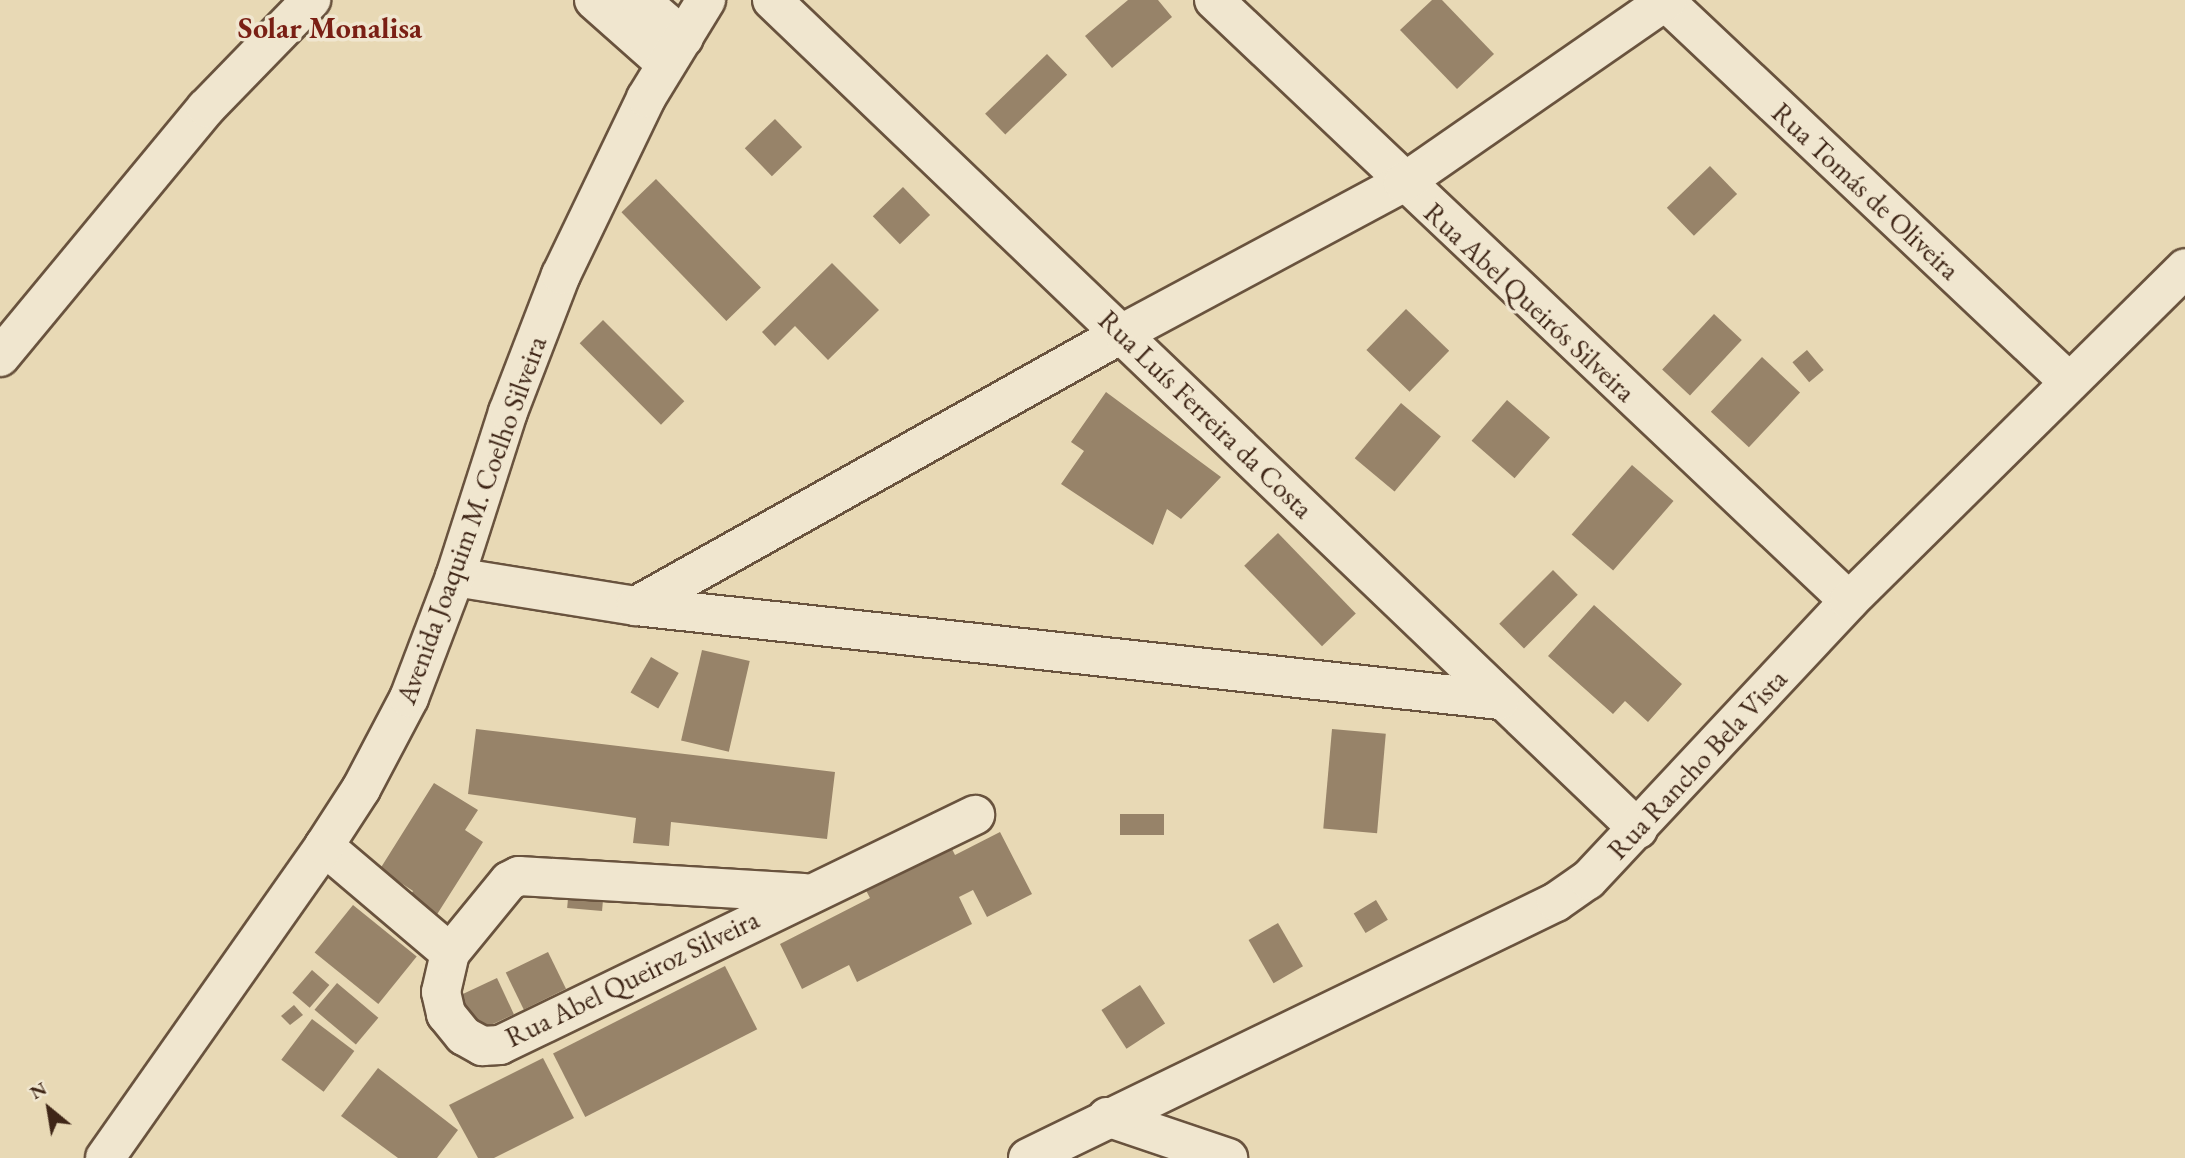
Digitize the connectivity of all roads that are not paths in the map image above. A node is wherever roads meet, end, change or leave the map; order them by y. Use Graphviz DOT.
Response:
graph roads {
  1 [pos="311,0"];
  2 [pos="594,0"];
  3 [pos="640,0"];
  4 [pos="706,0"];
  5 [pos="772,0"];
  6 [pos="1214,0"];
  7 [pos="1665,1"];
  8 [pos="675,50"];
  9 [pos="1403,183"];
  10 [pos="2185,268"];
  11 [pos="1123,333"];
  12 [pos="0,357"];
  13 [pos="2068,381"];
  14 [pos="455,577"];
  15 [pos="1849,601"];
  16 [pos="636,606"];
  17 [pos="1500,700"];
  18 [pos="975,814"];
  19 [pos="1638,830"];
  20 [pos="324,846"];
  21 [pos="805,893"];
  22 [pos="450,953"];
  23 [pos="1107,1117"];
  24 [pos="106,1158"];
  25 [pos="1028,1158"];
  26 [pos="1228,1158"];
  1 -- 12 [label="street"];
  2 -- 8 [label="street"];
  3 -- 8 [label="street"];
  4 -- 8 [label="street, Avenida Joaquim M. Coelho Silveira"];
  5 -- 11 [label="street, Rua Luís Ferreira da Costa"];
  6 -- 9 [label="street, Rua Abel Queirós Silveira"];
  7 -- 9 [label="street"];
  7 -- 13 [label="street, Rua Tomás de Oliveira"];
  8 -- 14 [label="street, Avenida Joaquim M. Coelho Silveira"];
  9 -- 11 [label="street"];
  9 -- 15 [label="street, Rua Abel Queirós Silveira"];
  10 -- 13 [label="street, Rua Rancho Bela Vista"];
  11 -- 16 [label="street"];
  11 -- 17 [label="street, Rua Luís Ferreira da Costa"];
  13 -- 15 [label="street, Rua Rancho Bela Vista"];
  14 -- 16 [label="street"];
  14 -- 20 [label="street, Avenida Joaquim M. Coelho Silveira"];
  15 -- 19 [label="street, Rua Rancho Bela Vista"];
  16 -- 17 [label="street"];
  17 -- 19 [label="street, Rua Luís Ferreira da Costa"];
  18 -- 21 [label="street, Rua Abel Queiroz Silveira"];
  19 -- 23 [label="street, Rua Rancho Bela Vista"];
  20 -- 22 [label="street"];
  20 -- 24 [label="street, Avenida Joaquim M. Coelho Silveira"];
  21 -- 22 [label="street, Rua Abel Queiroz Silveira"];
  21 -- 22 [label="street, Rua Abel Queiroz Silveira"];
  23 -- 25 [label="street, Rua Rancho Bela Vista"];
  23 -- 26 [label="street"];
}
